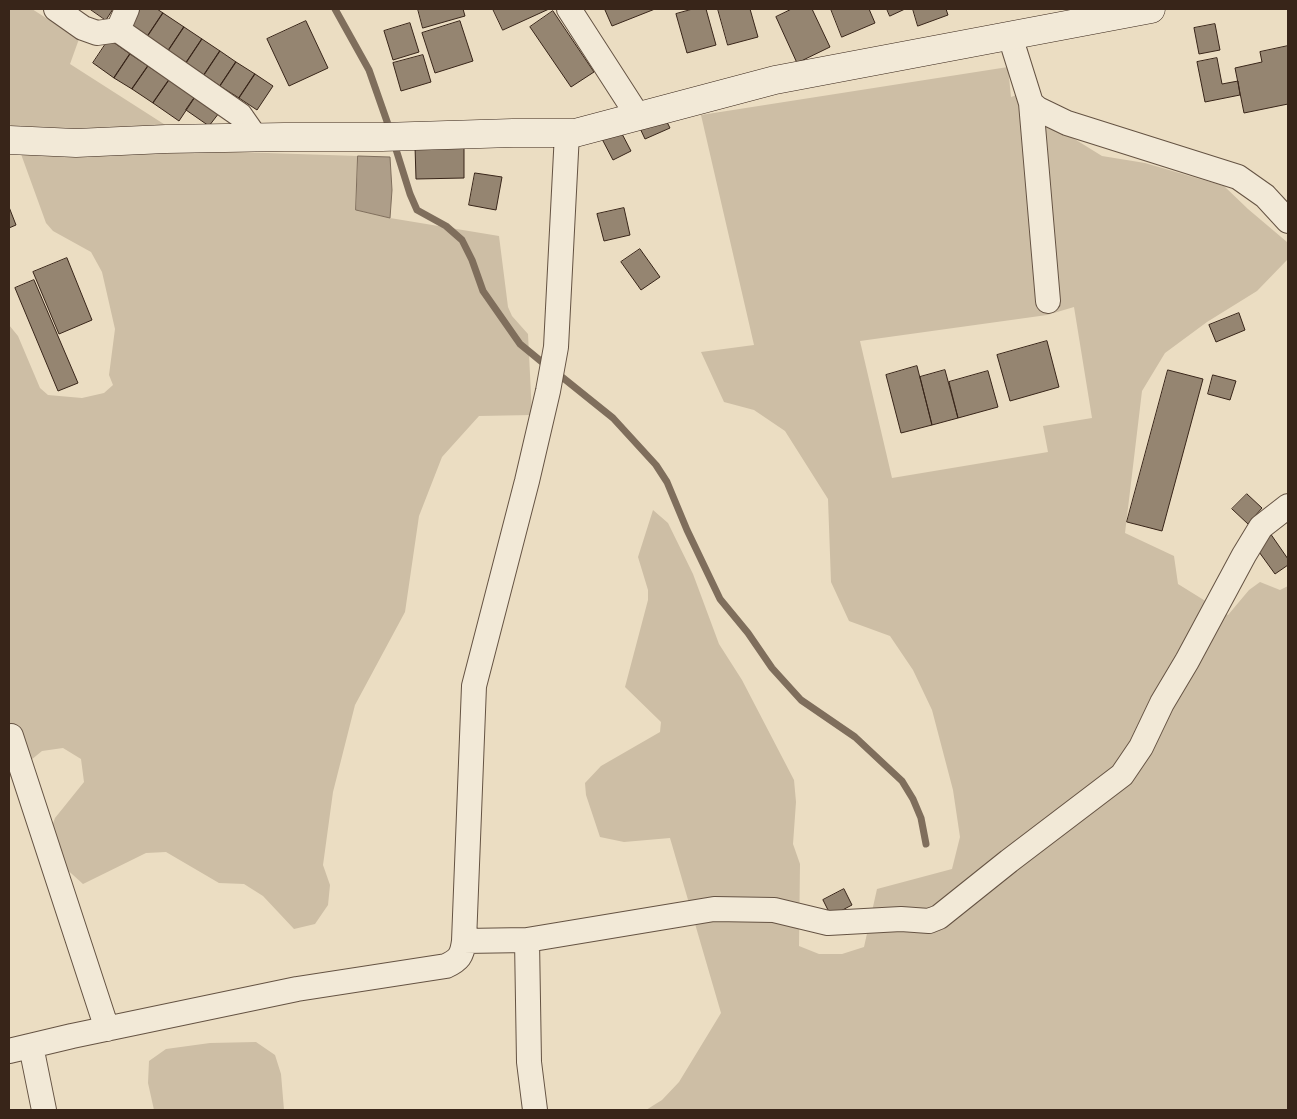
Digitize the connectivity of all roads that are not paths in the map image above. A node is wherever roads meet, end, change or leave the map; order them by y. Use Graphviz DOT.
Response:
graph roads {
  1 [pos="56,9"];
  2 [pos="127,9"];
  3 [pos="569,9"];
  4 [pos="1151,9"];
  5 [pos="118,30"];
  6 [pos="1010,36"];
  7 [pos="1032,103"];
  8 [pos="638,116"];
  9 [pos="567,133"];
  10 [pos="256,138"];
  11 [pos="9,140"];
  12 [pos="1288,221"];
  13 [pos="1048,301"];
  14 [pos="1288,506"];
  15 [pos="11,736"];
  16 [pos="527,940"];
  17 [pos="464,942"];
  18 [pos="107,1029"];
  19 [pos="20,1049"];
  20 [pos="44,1110"];
  21 [pos="535,1110"];
  1 -- 5 [label="street"];
  2 -- 5 [label="street"];
  3 -- 8 [label="street"];
  4 -- 6 [label="street"];
  5 -- 10 [label="street"];
  6 -- 7 [label="street"];
  6 -- 8 [label="street"];
  7 -- 12 [label="street"];
  7 -- 13 [label="street"];
  8 -- 9 [label="street"];
  9 -- 10 [label="street"];
  9 -- 17 [label="street"];
  10 -- 11 [label="street"];
  14 -- 16 [label="street"];
  15 -- 18 [label="street"];
  16 -- 17 [label="street"];
  16 -- 21 [label="street"];
  17 -- 18 [label="street"];
  18 -- 19 [label="street"];
  19 -- 20 [label="street"];
}
